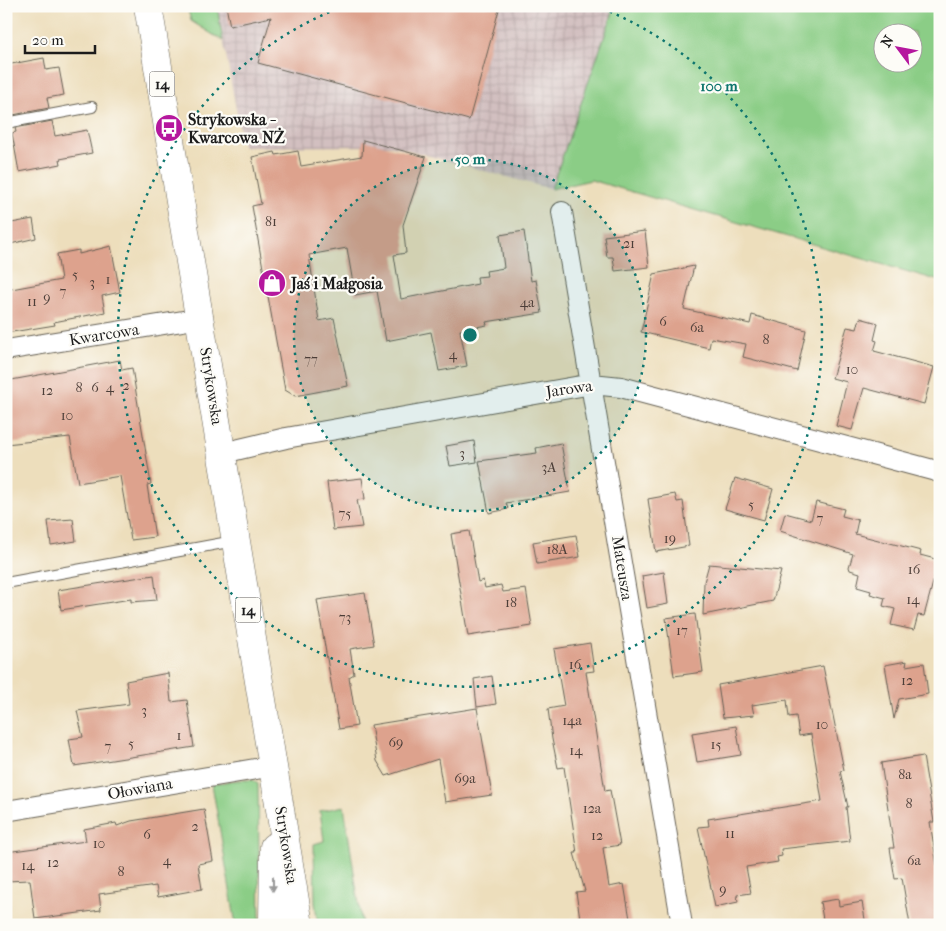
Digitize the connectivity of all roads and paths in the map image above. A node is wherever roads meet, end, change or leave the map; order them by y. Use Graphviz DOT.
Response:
graph roads {
  1 [pos="148,6"];
  2 [pos="92,107"];
  3 [pos="6,123"];
  4 [pos="562,212"];
  5 [pos="201,318"];
  6 [pos="6,350"];
  7 [pos="592,384"];
  8 [pos="223,453"];
  9 [pos="940,472"];
  10 [pos="237,541"];
  11 [pos="6,583"];
  12 [pos="274,766"];
  13 [pos="6,811"];
  14 [pos="273,925"];
  15 [pos="299,925"];
  16 [pos="682,925"];
  1 -- 5 [label="main road, Strykowska / 14"];
  2 -- 3 [label="lane"];
  4 -- 7 [label="street, Mateusza"];
  5 -- 6 [label="street, Kwarcowa"];
  5 -- 8 [label="main road, Strykowska / 14"];
  7 -- 8 [label="street, Jarowa"];
  7 -- 9 [label="street, Jarowa"];
  7 -- 16 [label="street, Mateusza"];
  8 -- 10 [label="main road, Strykowska / 14"];
  10 -- 11 [label="lane"];
  10 -- 12 [label="main road, Strykowska / 14"];
  12 -- 13 [label="street, Ołowiana"];
  12 -- 14 [label="main road, Strykowska / 14, one-way"];
  12 -- 15 [label="main road, Strykowska / 14"];
}
